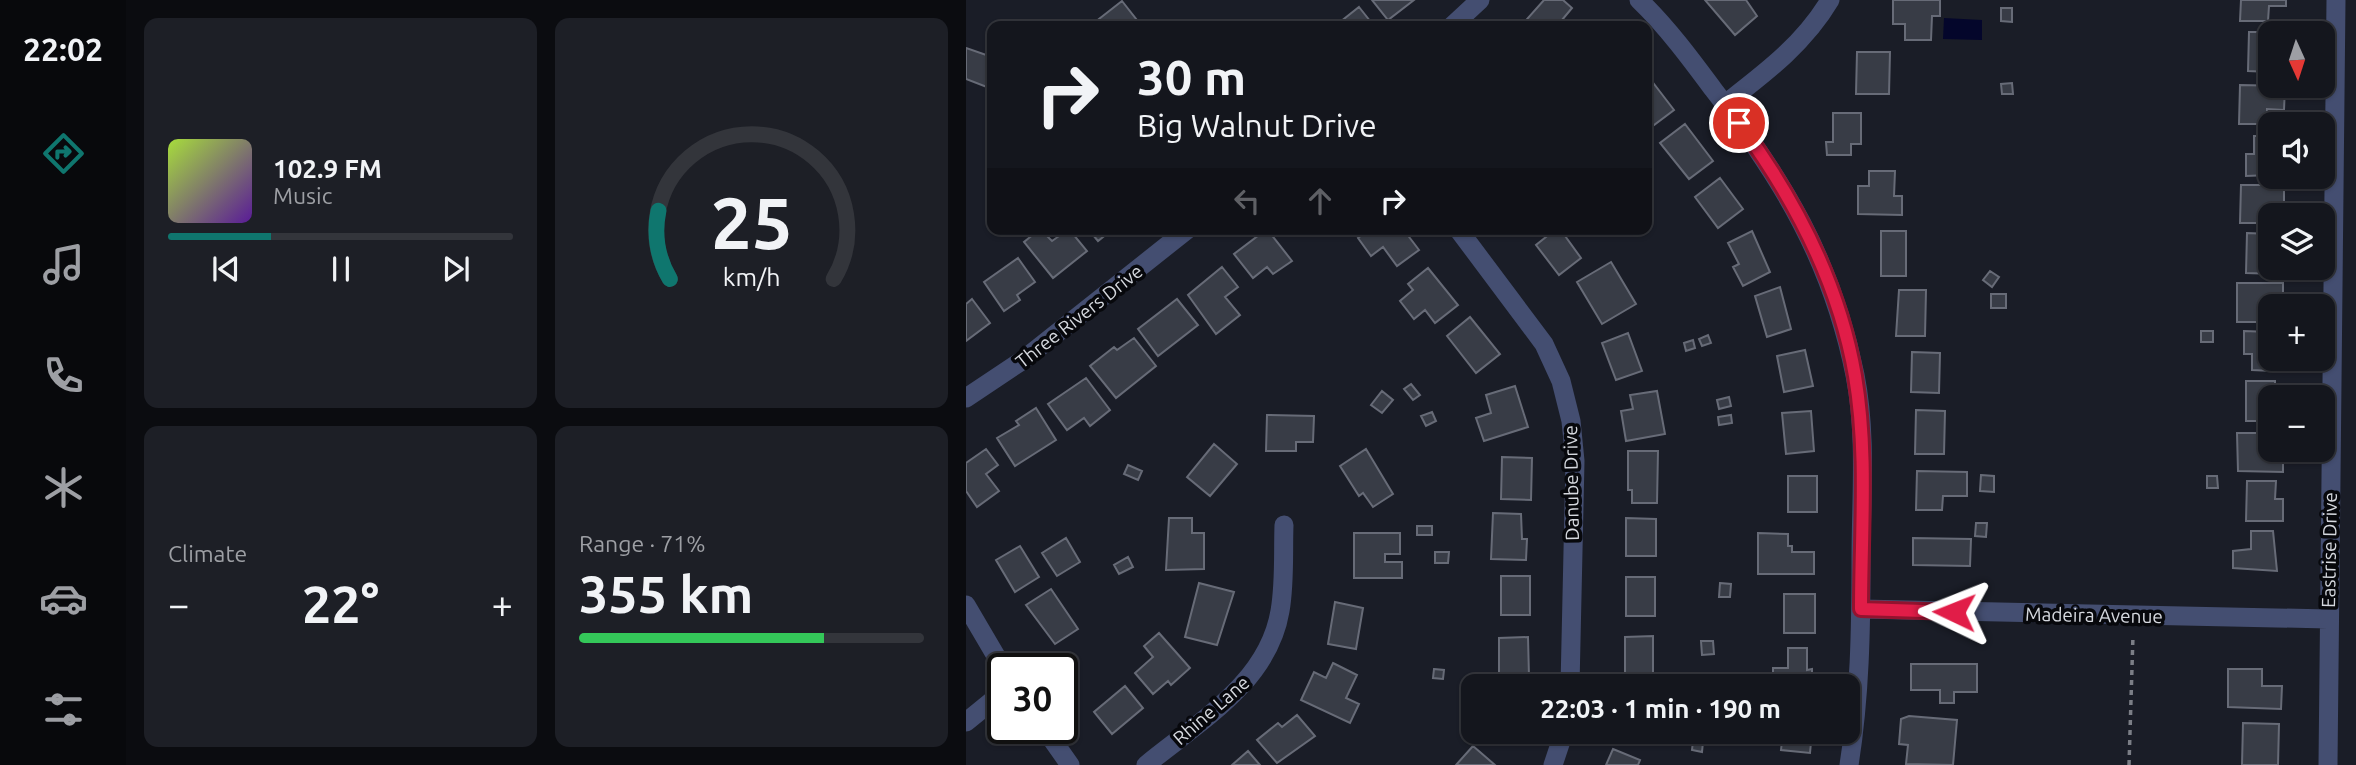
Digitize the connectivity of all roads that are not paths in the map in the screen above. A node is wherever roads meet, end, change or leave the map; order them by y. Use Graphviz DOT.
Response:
graph roads {
  1 [pos="1480,0"];
  2 [pos="1639,0"];
  3 [pos="1830,0"];
  4 [pos="2336,0"];
  5 [pos="1457,21"];
  6 [pos="1725,104"];
  7 [pos="1180,235"];
  8 [pos="1462,235"];
  9 [pos="966,398"];
  10 [pos="1284,525"];
  11 [pos="966,606"];
  12 [pos="1861,609"];
  13 [pos="2328,619"];
  14 [pos="994,653"];
  15 [pos="1570,674"];
  16 [pos="987,705"];
  17 [pos="966,722"];
  18 [pos="1055,744"];
  19 [pos="1560,744"];
  20 [pos="1070,765"];
  21 [pos="1146,765"];
  22 [pos="1553,765"];
  23 [pos="1849,765"];
  24 [pos="2328,765"];
  1 -- 5 [label="street"];
  2 -- 6 [label="street"];
  3 -- 6 [label="street"];
  4 -- 13 [label="street, Eastrise Drive"];
  6 -- 12 [label="street"];
  7 -- 9 [label="street, Three Rivers Drive"];
  8 -- 15 [label="street, Danube Drive"];
  10 -- 21 [label="street, Rhine Lane"];
  11 -- 14 [label="street"];
  12 -- 13 [label="street, Madeira Avenue"];
  12 -- 23 [label="street"];
  13 -- 24 [label="street, Eastrise Drive"];
  16 -- 17 [label="street"];
  18 -- 20 [label="street"];
  19 -- 22 [label="street"];
}
